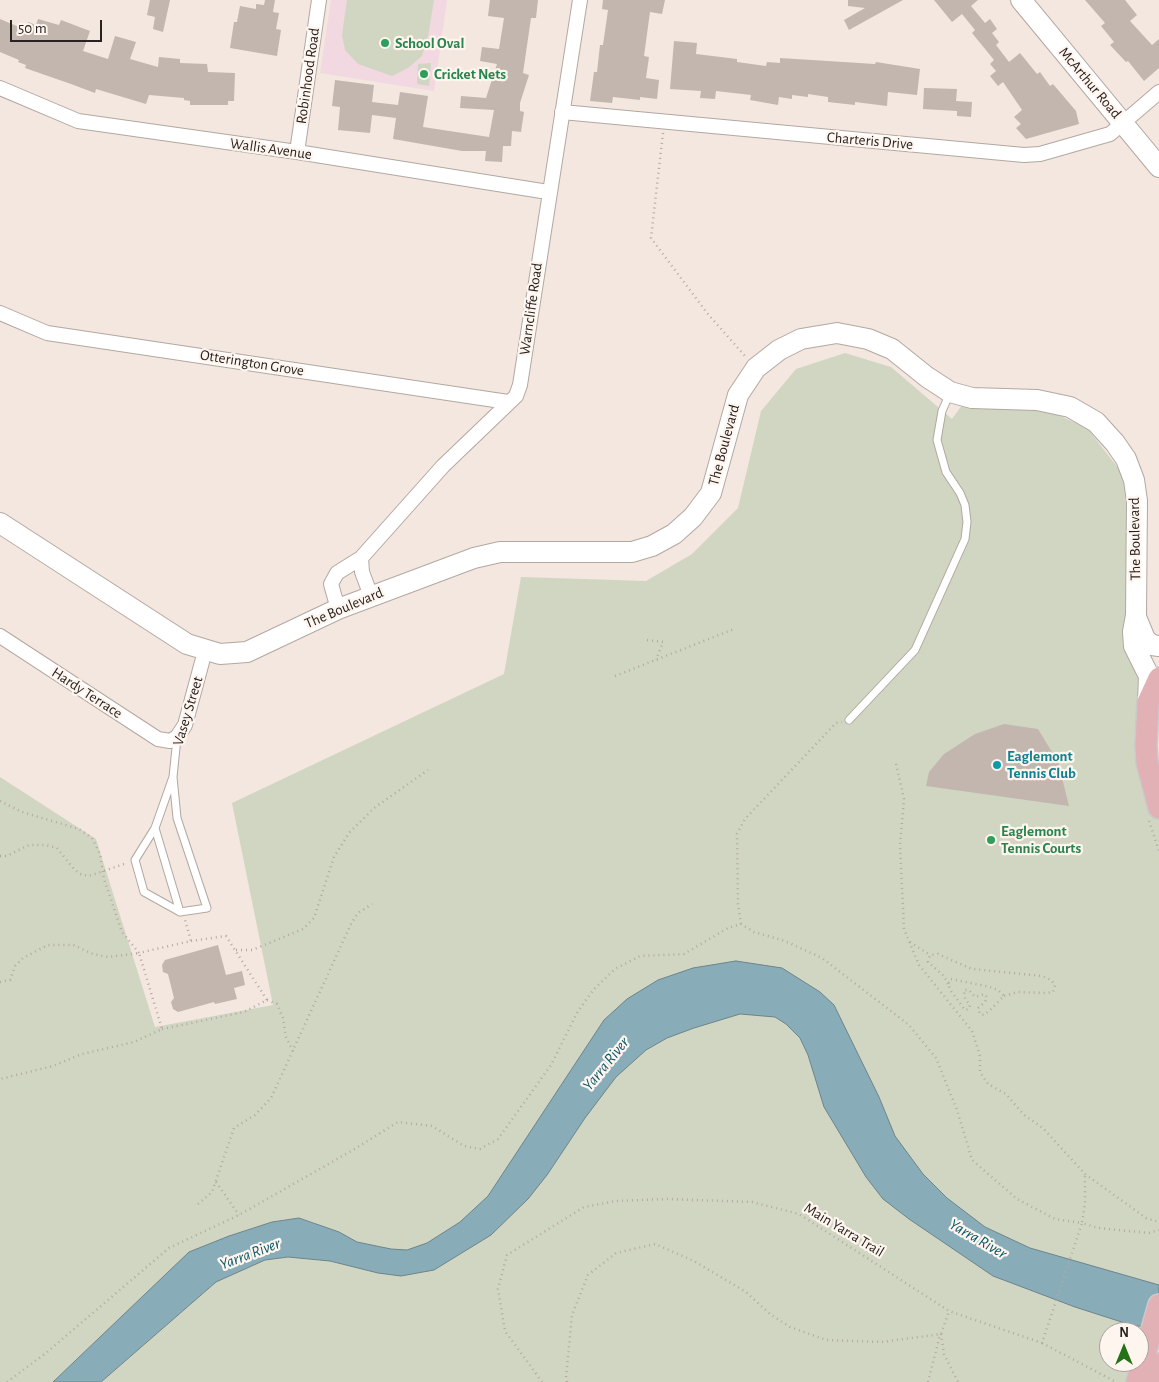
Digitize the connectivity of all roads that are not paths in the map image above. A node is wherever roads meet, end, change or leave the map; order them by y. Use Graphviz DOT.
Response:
graph roads {
  1 [pos="319,0"];
  2 [pos="580,0"];
  3 [pos="1021,0"];
  4 [pos="0,88"];
  5 [pos="1159,92"];
  6 [pos="562,112"];
  7 [pos="1122,122"];
  8 [pos="297,152"];
  9 [pos="1159,167"];
  10 [pos="548,192"];
  11 [pos="0,313"];
  12 [pos="950,392"];
  13 [pos="508,402"];
  14 [pos="0,523"];
  15 [pos="361,558"];
  16 [pos="371,596"];
  17 [pos="338,609"];
  18 [pos="1136,615"];
  19 [pos="0,636"];
  20 [pos="1159,646"];
  21 [pos="205,651"];
  22 [pos="1159,678"];
  23 [pos="1148,702"];
  24 [pos="849,720"];
  25 [pos="177,738"];
  26 [pos="173,777"];
  27 [pos="1159,808"];
  28 [pos="155,828"];
  29 [pos="182,915"];
  30 [pos="1159,1305"];
  31 [pos="1159,1364"];
  32 [pos="1137,1382"];
  33 [pos="1154,1382"];
  1 -- 8 [label="street, Robinhood Road"];
  2 -- 6 [label="street, Warncliffe Road"];
  3 -- 7 [label="street, McArthur Road"];
  4 -- 8 [label="street, Wallis Avenue"];
  5 -- 7 [label="street, Charteris Drive"];
  6 -- 7 [label="street, Charteris Drive"];
  6 -- 10 [label="street, Warncliffe Road"];
  7 -- 9 [label="street, McArthur Road"];
  8 -- 10 [label="street, Wallis Avenue"];
  10 -- 13 [label="street, Warncliffe Road"];
  11 -- 13 [label="street, Otterington Grove"];
  12 -- 16 [label="street, The Boulevard"];
  12 -- 18 [label="street, The Boulevard"];
  12 -- 24 [label="lane"];
  13 -- 15 [label="street, Warncliffe Road"];
  14 -- 21 [label="street, The Boulevard"];
  15 -- 16 [label="street"];
  15 -- 17 [label="street, Warncliffe Road"];
  16 -- 17 [label="street, The Boulevard"];
  17 -- 21 [label="street, The Boulevard"];
  18 -- 20 [label="street, The Boulevard"];
  18 -- 23 [label="street, The Boulevard"];
  19 -- 25 [label="street, Hardy Terrace"];
  21 -- 25 [label="street, Vasey Street"];
  22 -- 23 [label="main road"];
  23 -- 27 [label="main road"];
  25 -- 26 [label="lane, Vasey Street"];
  26 -- 28 [label="lane, Vasey Street"];
  26 -- 29 [label="lane"];
  28 -- 29 [label="lane"];
  28 -- 29 [label="lane, Vasey Street"];
  30 -- 32 [label="main road"];
  31 -- 33 [label="main road"];
}
